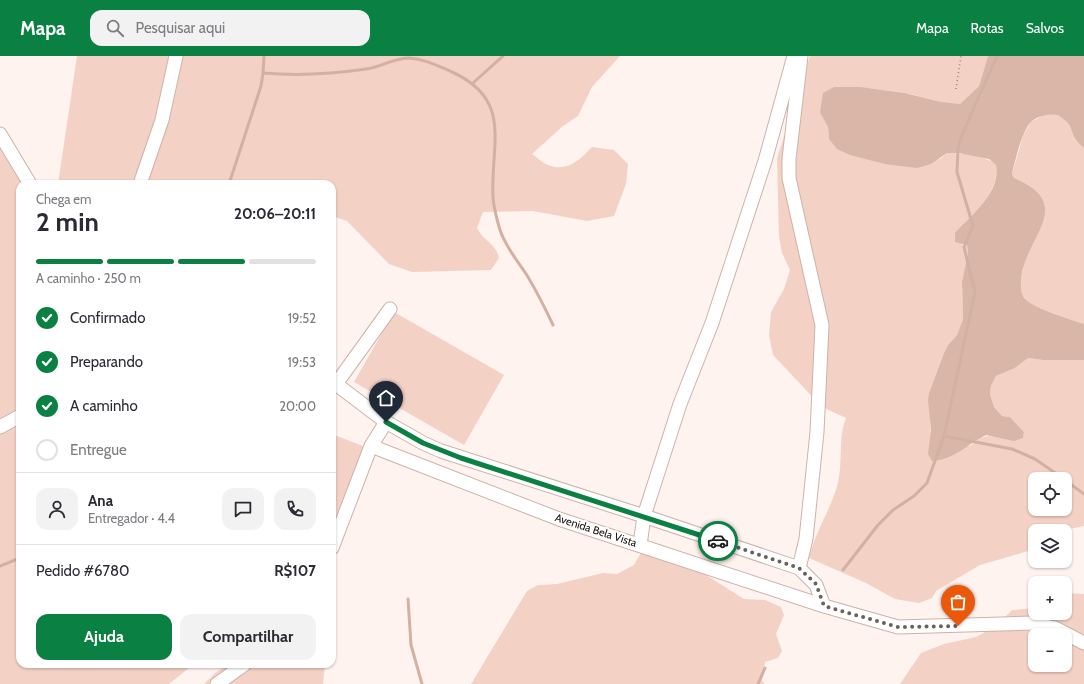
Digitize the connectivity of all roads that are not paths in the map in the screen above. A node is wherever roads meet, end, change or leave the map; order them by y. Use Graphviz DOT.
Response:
graph roads {
  1 [pos="176,56"];
  2 [pos="794,56"];
  3 [pos="800,56"];
  4 [pos="0,134"];
  5 [pos="28,180"];
  6 [pos="141,180"];
  7 [pos="390,309"];
  8 [pos="336,380"];
  9 [pos="336,384"];
  10 [pos="16,418"];
  11 [pos="386,422"];
  12 [pos="0,427"];
  13 [pos="371,446"];
  14 [pos="644,516"];
  15 [pos="336,538"];
  16 [pos="640,545"];
  17 [pos="799,568"];
  18 [pos="824,606"];
  19 [pos="1084,643"];
  20 [pos="239,668"];
  21 [pos="217,684"];
  1 -- 6 [label="street"];
  2 -- 14 [label="street"];
  3 -- 17 [label="street"];
  4 -- 5 [label="street"];
  7 -- 8 [label="street"];
  9 -- 11 [label="street"];
  10 -- 12 [label="street"];
  11 -- 13 [label="street"];
  11 -- 14 [label="street"];
  13 -- 15 [label="street"];
  13 -- 16 [label="street, Avenida Bela Vista"];
  14 -- 16 [label="street"];
  14 -- 17 [label="street"];
  16 -- 18 [label="street, Avenida Bela Vista"];
  17 -- 18 [label="street"];
  18 -- 19 [label="street, Avenida Bela Vista"];
  20 -- 21 [label="street"];
}
